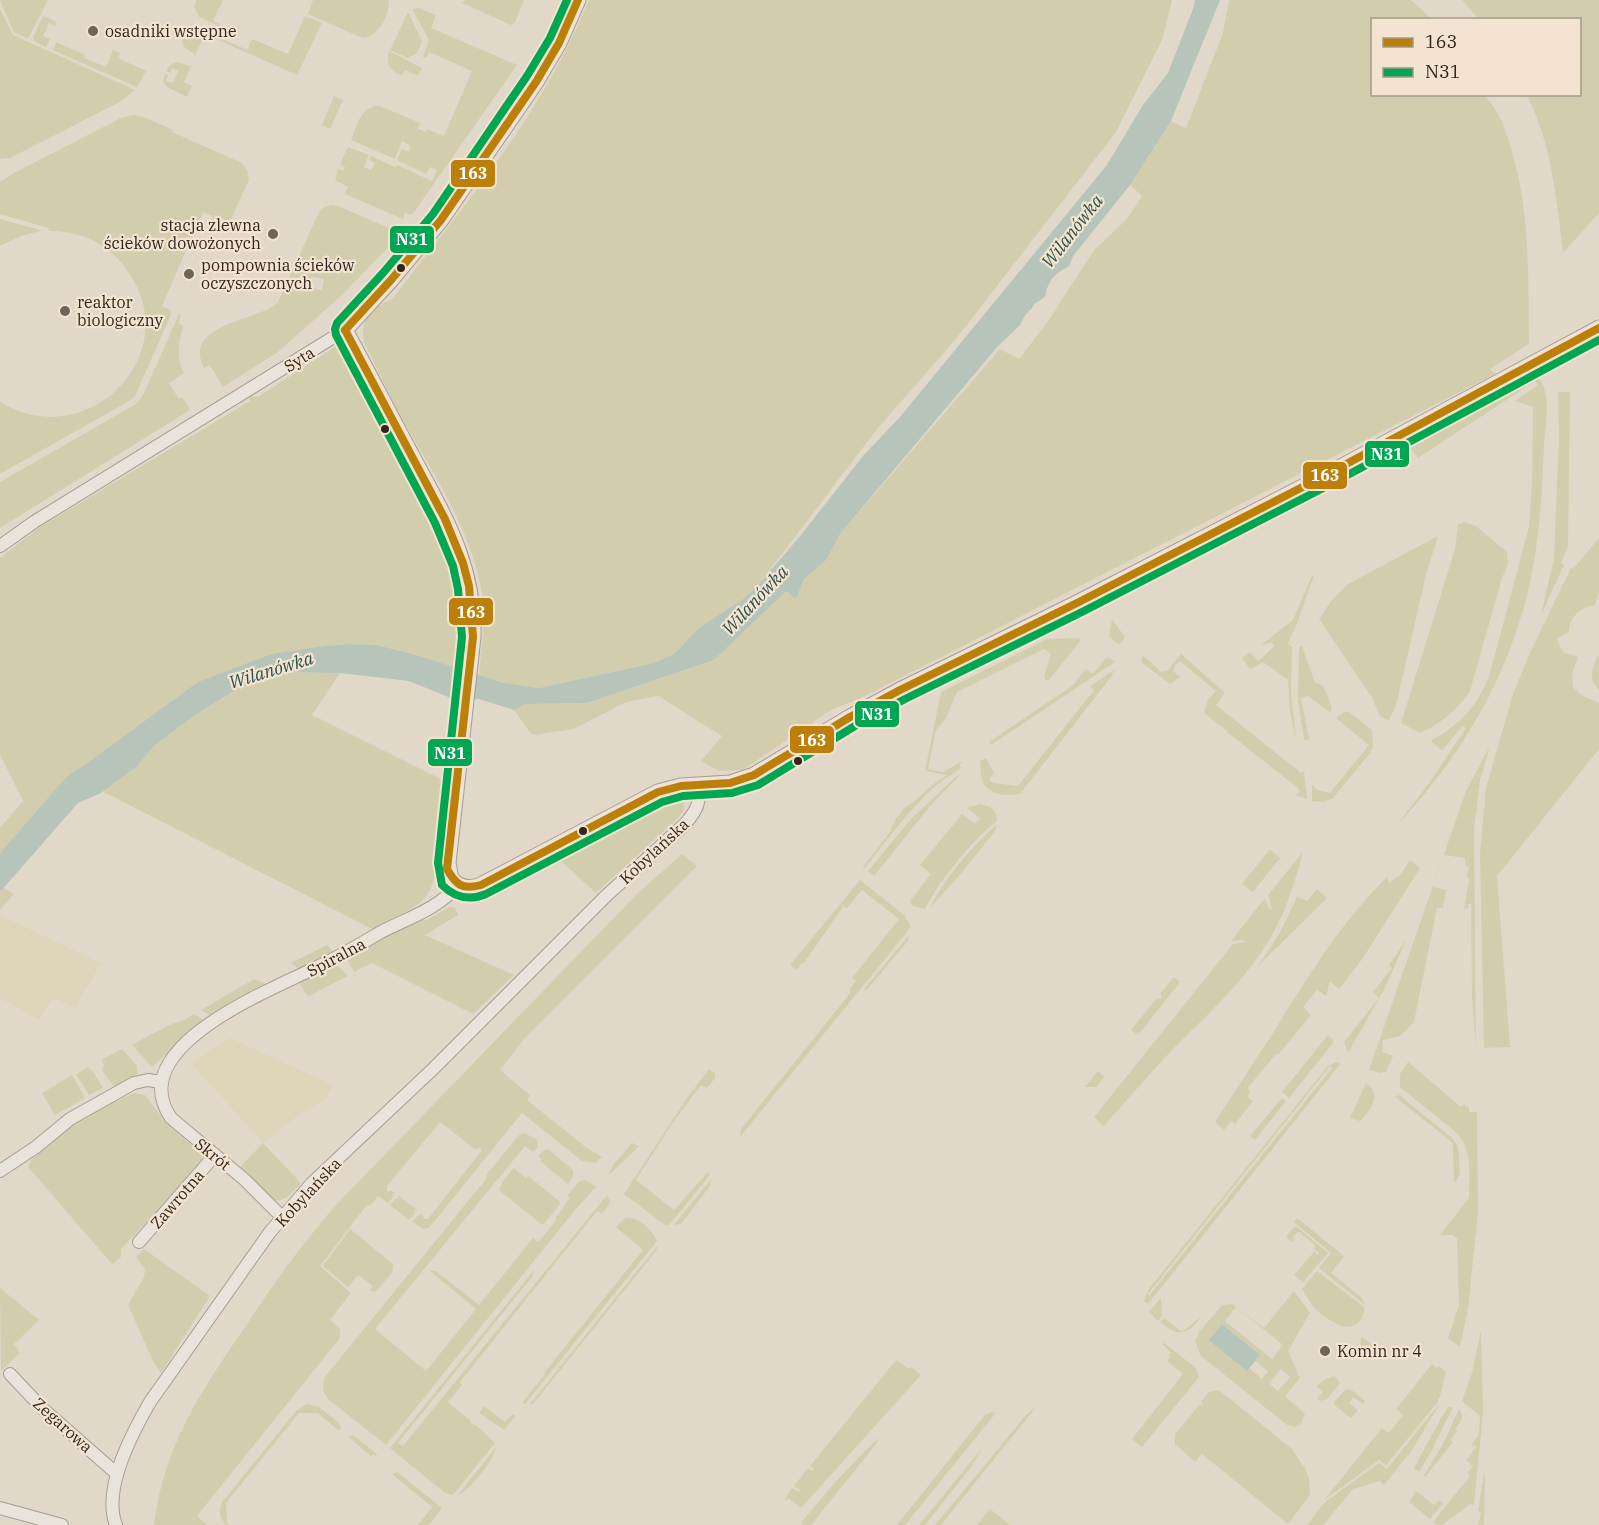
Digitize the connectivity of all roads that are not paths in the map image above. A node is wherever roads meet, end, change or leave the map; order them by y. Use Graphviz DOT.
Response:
graph roads {
  1 [pos="578,0"];
  2 [pos="1599,328"];
  3 [pos="345,330"];
  4 [pos="0,546"];
  5 [pos="700,785"];
  6 [pos="458,885"];
  7 [pos="162,1082"];
  8 [pos="215,1155"];
  9 [pos="0,1171"];
  10 [pos="283,1218"];
  11 [pos="139,1242"];
  12 [pos="10,1374"];
  13 [pos="117,1474"];
  14 [pos="0,1508"];
  15 [pos="62,1525"];
  16 [pos="116,1525"];
  1 -- 3 [label="street, Syta"];
  2 -- 5 [label="street"];
  3 -- 4 [label="street, Syta"];
  3 -- 6 [label="street"];
  5 -- 6 [label="street"];
  5 -- 10 [label="street, Kobylańska"];
  6 -- 7 [label="street, Spiralna"];
  7 -- 8 [label="street, Skrót"];
  7 -- 9 [label="street"];
  8 -- 10 [label="street, Skrót"];
  8 -- 11 [label="street, Zawrotna"];
  10 -- 13 [label="street, Kobylańska"];
  12 -- 13 [label="street, Zegarowa"];
  13 -- 16 [label="street, Kobylańska"];
  14 -- 15 [label="street"];
}
